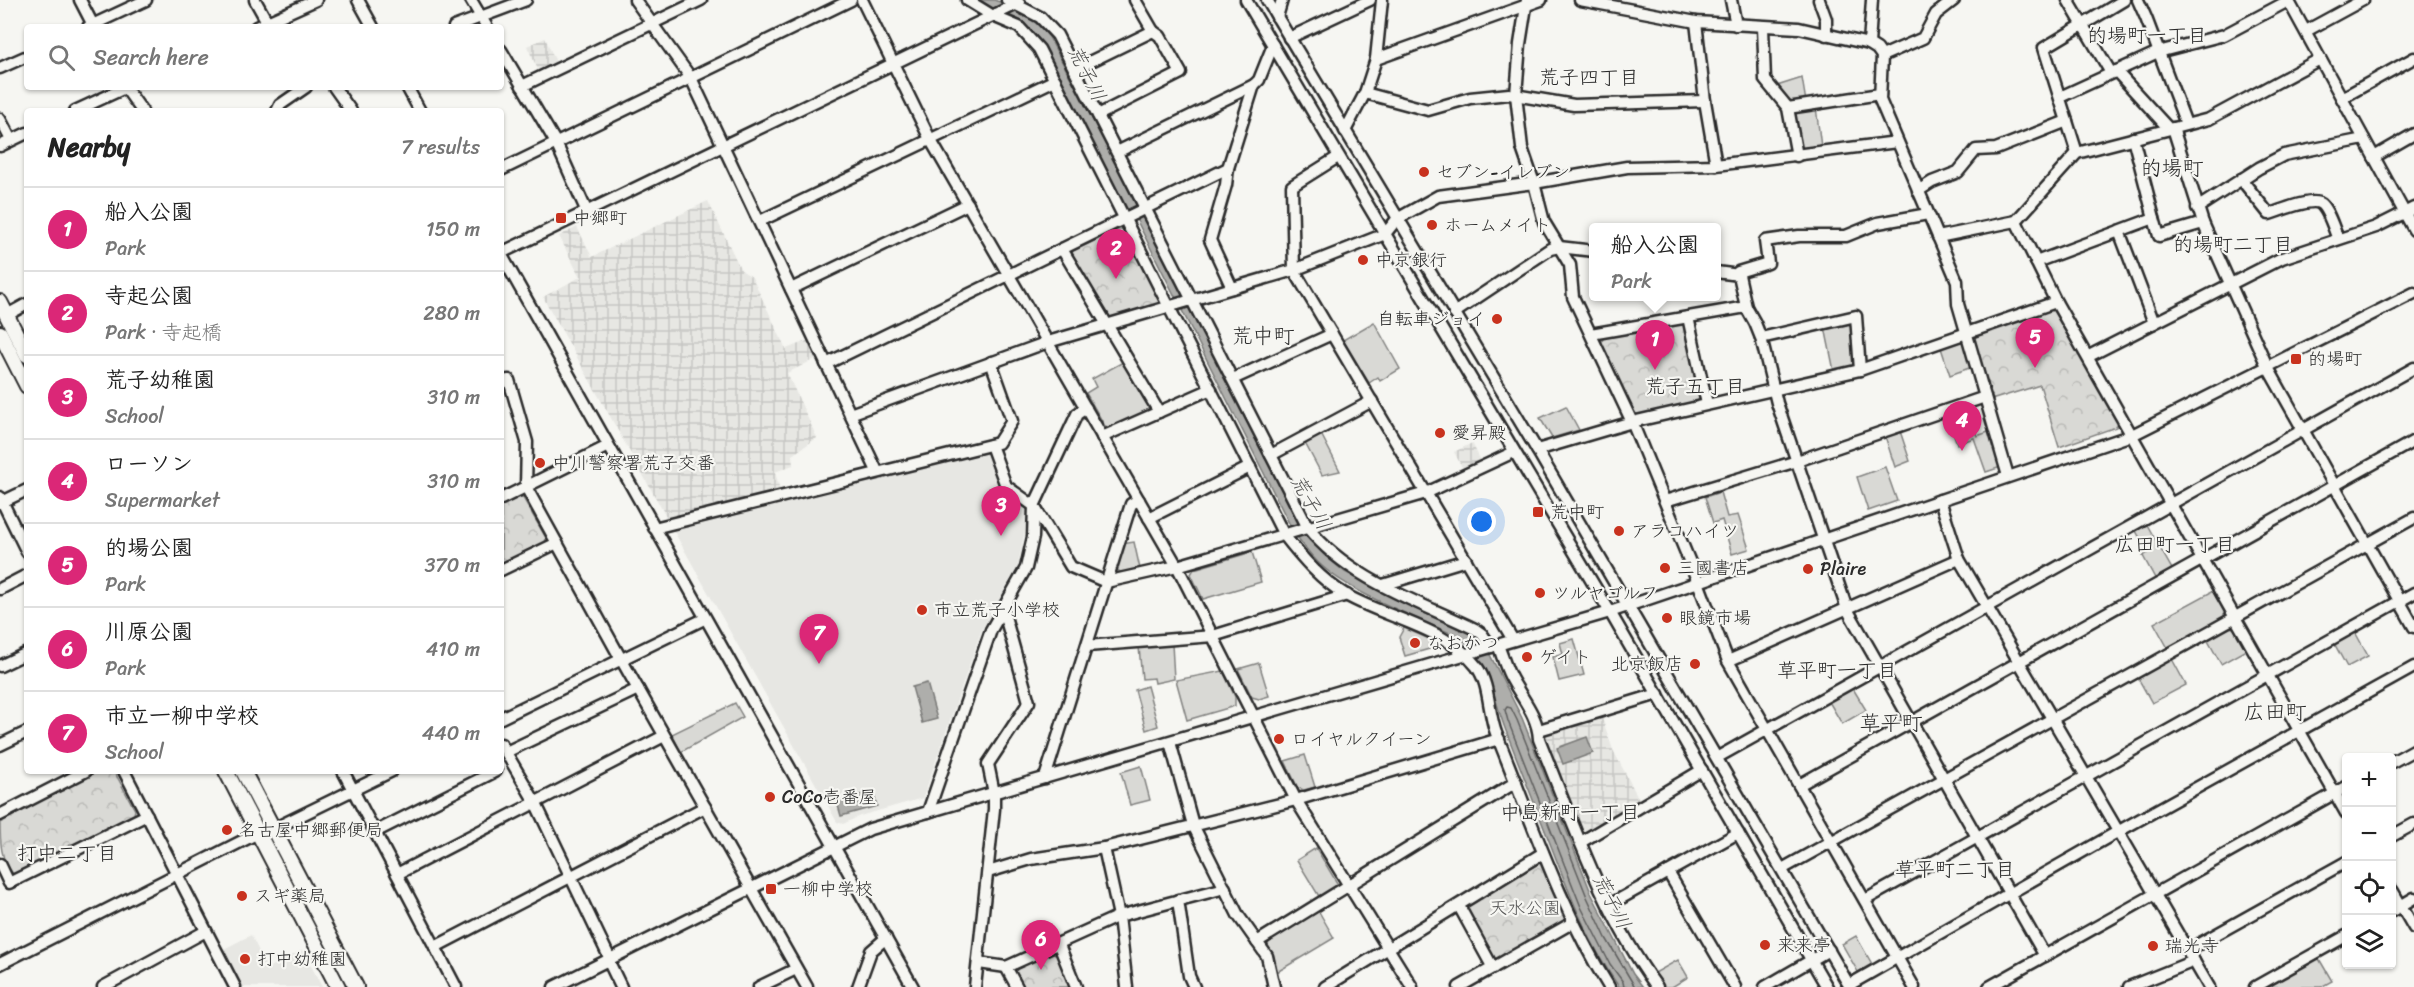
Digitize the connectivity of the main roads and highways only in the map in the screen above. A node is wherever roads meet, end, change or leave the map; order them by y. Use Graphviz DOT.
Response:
graph roads {
  1 [pos="3,308"];
  2 [pos="0,333"];
  3 [pos="24,349"];
  4 [pos="24,380"];
  5 [pos="228,774"];
  6 [pos="245,774"];
  7 [pos="338,987"];
  8 [pos="356,987"];
  1 -- 3 [label="main road"];
  2 -- 4 [label="main road"];
  5 -- 7 [label="main road"];
  6 -- 8 [label="main road"];
}
